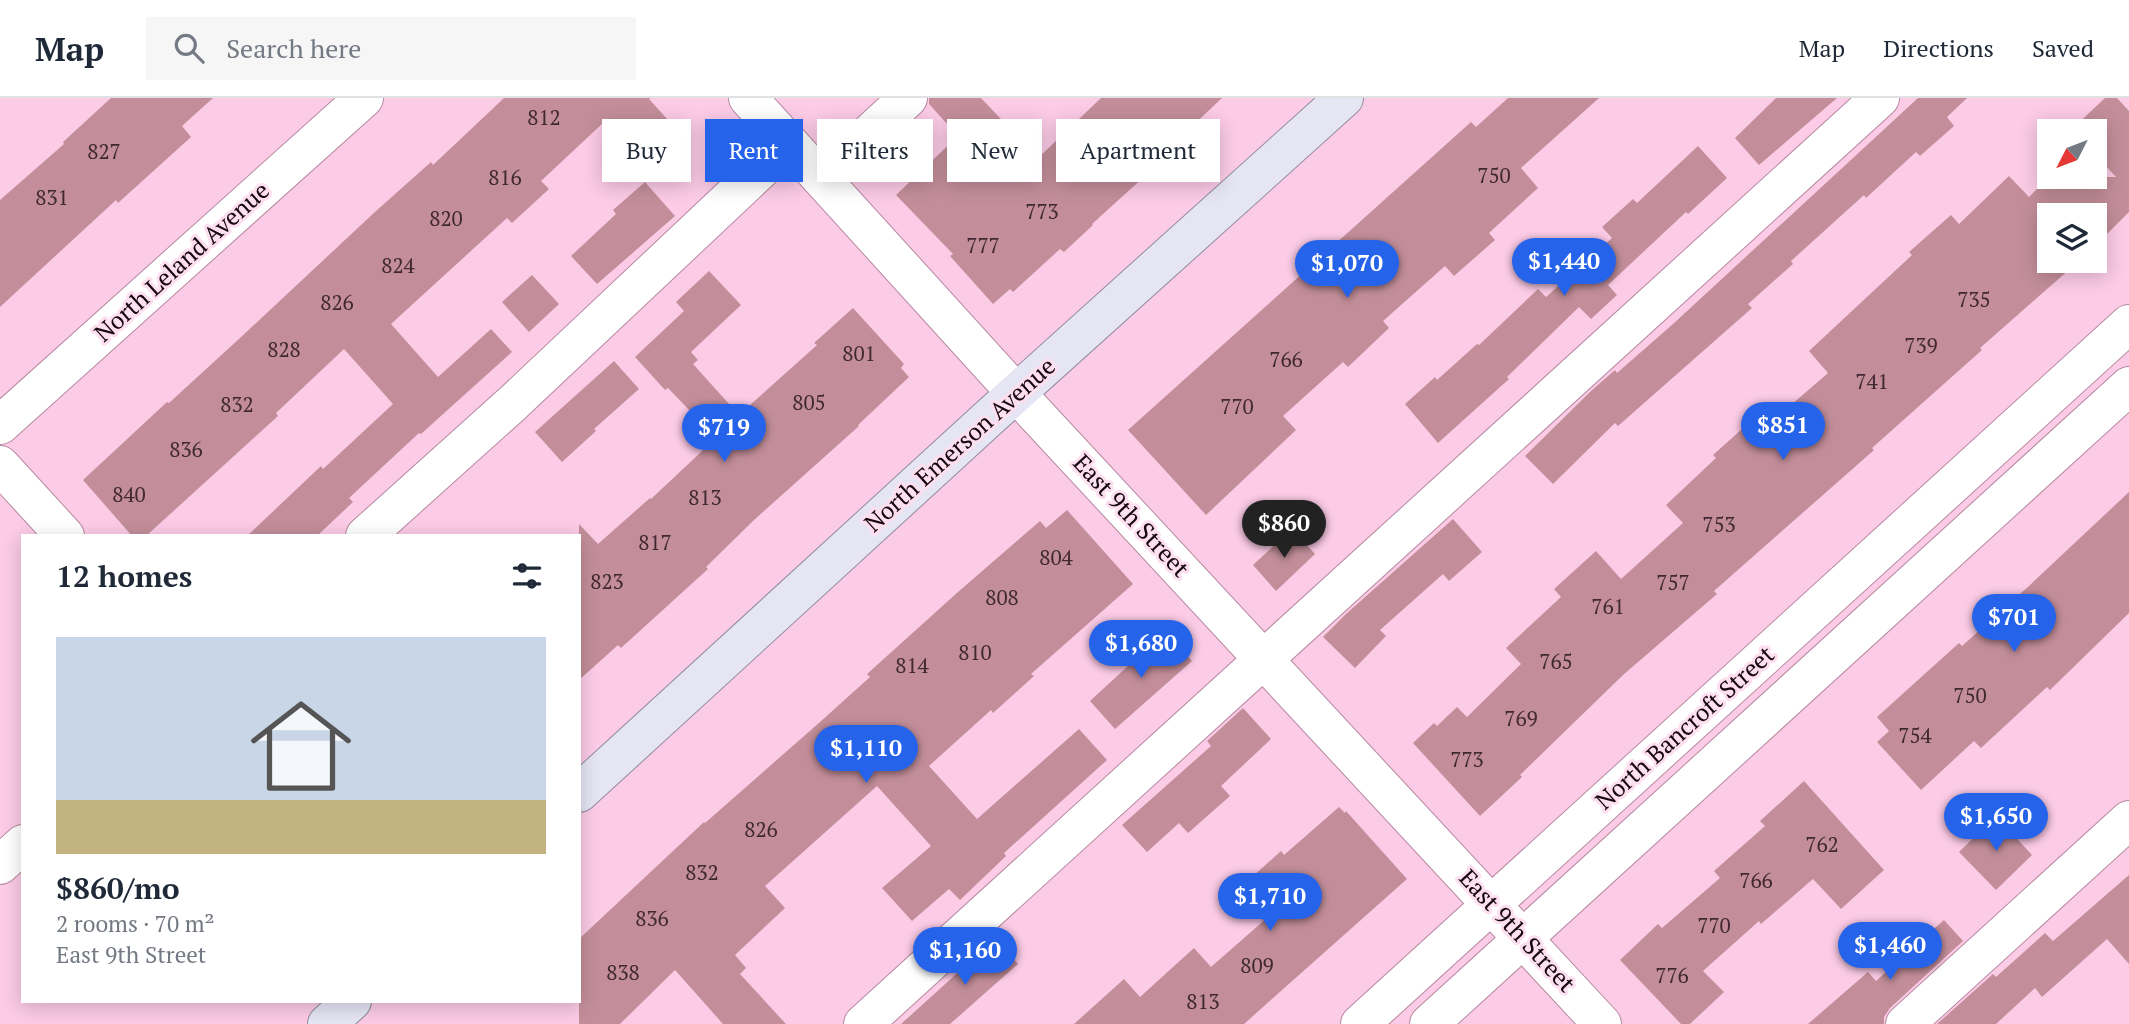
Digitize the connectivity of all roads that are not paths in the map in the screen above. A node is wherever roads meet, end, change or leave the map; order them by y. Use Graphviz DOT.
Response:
graph roads {
  1 [pos="364,98"];
  2 [pos="748,98"];
  3 [pos="908,98"];
  4 [pos="1344,98"];
  5 [pos="1880,98"];
  6 [pos="767,119"];
  7 [pos="885,119"];
  8 [pos="803,158"];
  9 [pos="817,174"];
  10 [pos="748,182"];
  11 [pos="825,182"];
  12 [pos="2129,324"];
  13 [pos="2129,386"];
  14 [pos="1016,393"];
  15 [pos="0,425"];
  16 [pos="2010,432"];
  17 [pos="0,465"];
  18 [pos="2041,466"];
  19 [pos="63,534"];
  20 [pos="367,534"];
  21 [pos="1264,659"];
  22 [pos="581,791"];
  23 [pos="2129,820"];
  24 [pos="21,846"];
  25 [pos="0,865"];
  26 [pos="1492,904"];
  27 [pos="1523,939"];
  28 [pos="350,1003"];
  29 [pos="327,1024"];
  30 [pos="863,1024"];
  31 [pos="1360,1024"];
  32 [pos="1429,1024"];
  33 [pos="1602,1024"];
  34 [pos="1905,1024"];
  1 -- 15 [label="street, North Leland Avenue"];
  2 -- 6 [label="street, East 9th Street"];
  3 -- 7 [label="street"];
  4 -- 14 [label="main road, North Emerson Avenue"];
  5 -- 21 [label="street"];
  8 -- 9 [label="street, East 9th Street"];
  10 -- 20 [label="street"];
  11 -- 14 [label="street, East 9th Street"];
  12 -- 16 [label="street, North Bancroft Street"];
  13 -- 18 [label="street, North Bancroft Street"];
  14 -- 21 [label="street, East 9th Street"];
  14 -- 22 [label="main road, North Emerson Avenue"];
  16 -- 18 [label="street"];
  16 -- 26 [label="street, North Bancroft Street"];
  17 -- 19 [label="street"];
  18 -- 27 [label="street, North Bancroft Street"];
  21 -- 26 [label="street, East 9th Street"];
  21 -- 30 [label="street"];
  23 -- 34 [label="street"];
  24 -- 25 [label="street"];
  26 -- 27 [label="street, East 9th Street"];
  26 -- 31 [label="street, North Bancroft Street"];
  27 -- 32 [label="street, North Bancroft Street"];
  27 -- 33 [label="street, East 9th Street"];
  28 -- 29 [label="main road"];
}
